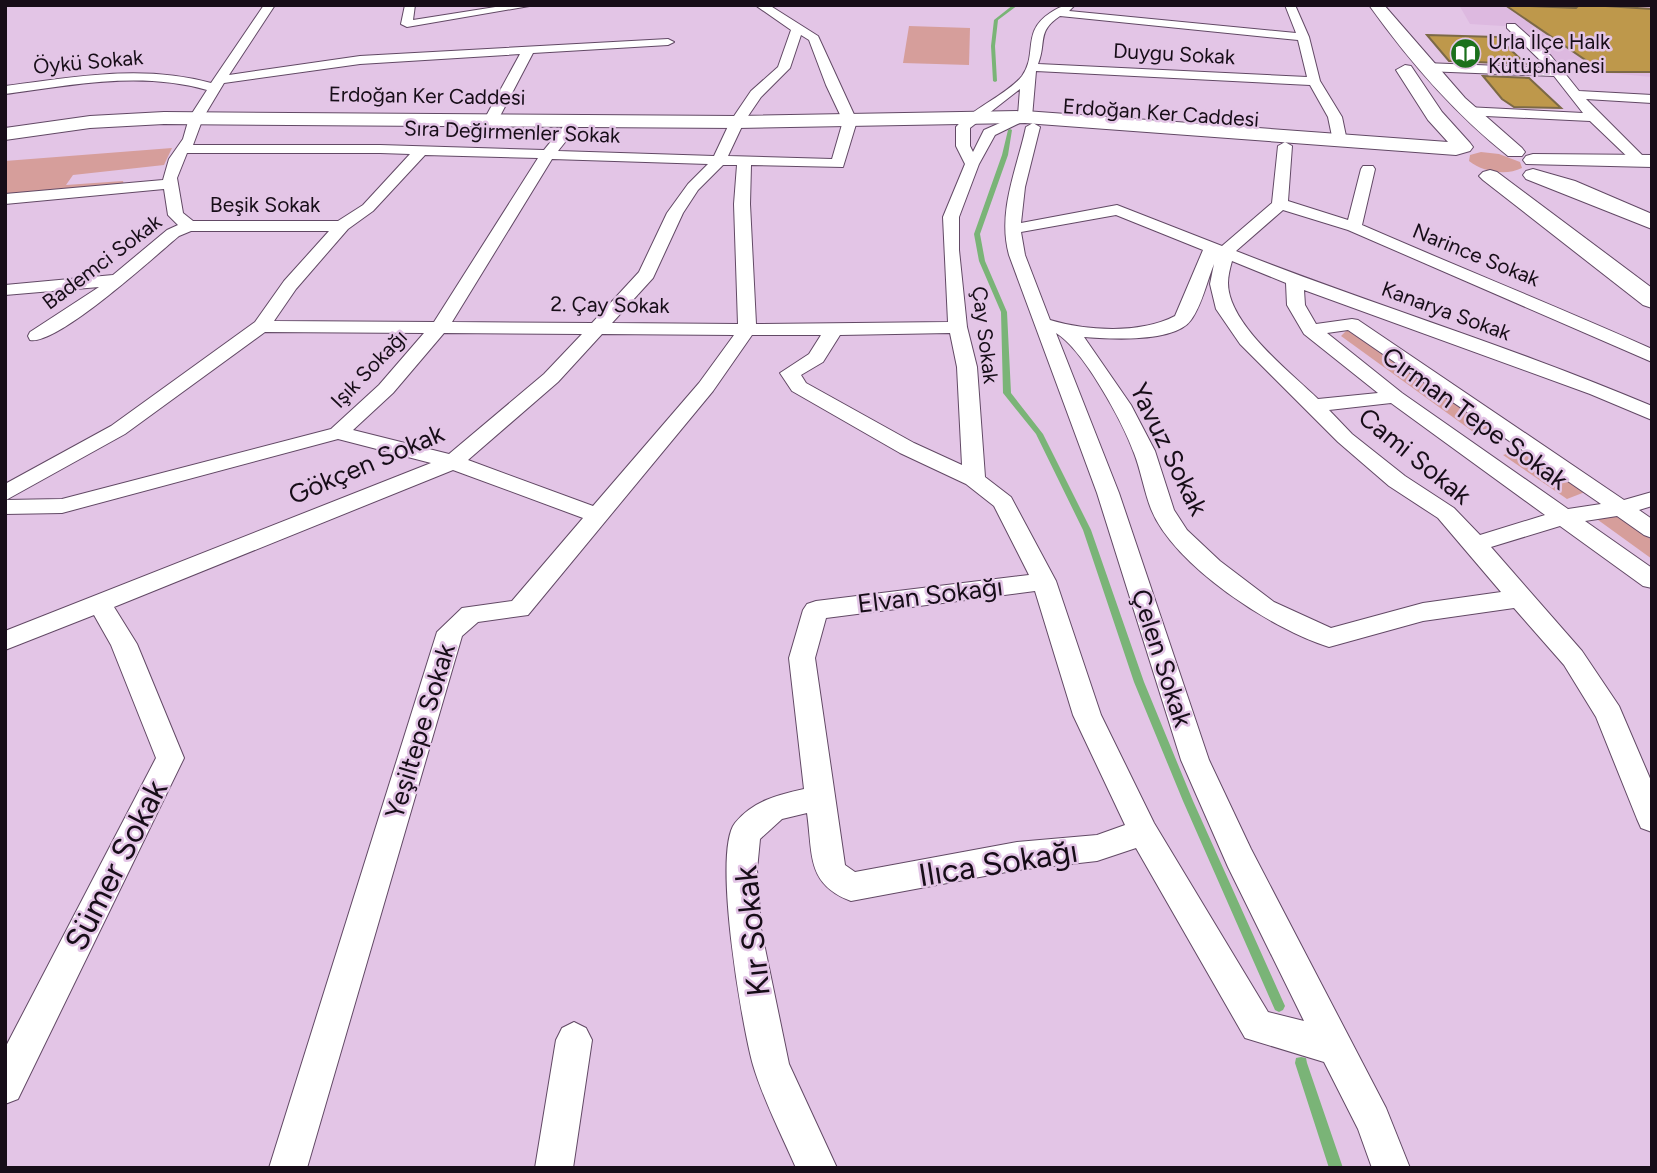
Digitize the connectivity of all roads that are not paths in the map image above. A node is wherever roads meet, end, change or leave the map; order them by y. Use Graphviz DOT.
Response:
graph roads {
  1 [pos="270,5"];
  2 [pos="410,5"];
  3 [pos="530,5"];
  4 [pos="760,5"];
  5 [pos="1070,5"];
  6 [pos="1290,5"];
  7 [pos="1356,5"];
  8 [pos="1376,5"];
  9 [pos="1059,13"];
  10 [pos="1511,26"];
  11 [pos="797,29"];
  12 [pos="1303,37"];
  13 [pos="668,42"];
  14 [pos="529,49"];
  15 [pos="1425,67"];
  16 [pos="1555,72"];
  17 [pos="1030,73"];
  18 [pos="1314,81"];
  19 [pos="218,84"];
  20 [pos="5,90"];
  21 [pos="1574,94"];
  22 [pos="1652,99"];
  23 [pos="1465,111"];
  24 [pos="1594,117"];
  25 [pos="196,118"];
  26 [pos="492,118"];
  27 [pos="575,121"];
  28 [pos="850,121"];
  29 [pos="737,122"];
  30 [pos="967,122"];
  31 [pos="1441,123"];
  32 [pos="1022,124"];
  33 [pos="5,134"];
  34 [pos="1340,141"];
  35 [pos="1383,144"];
  36 [pos="1285,146"];
  37 [pos="184,149"];
  38 [pos="421,151"];
  39 [pos="549,153"];
  40 [pos="718,162"];
  41 [pos="744,163"];
  42 [pos="1465,163"];
  43 [pos="972,164"];
  44 [pos="1648,164"];
  45 [pos="1528,167"];
  46 [pos="1368,169"];
  47 [pos="171,184"];
  48 [pos="5,199"];
  49 [pos="1280,204"];
  50 [pos="1652,222"];
  51 [pos="189,226"];
  52 [pos="342,226"];
  53 [pos="1354,228"];
  54 [pos="1013,229"];
  55 [pos="1219,250"];
  56 [pos="118,280"];
  57 [pos="1294,280"];
  58 [pos="1652,285"];
  59 [pos="5,290"];
  60 [pos="1652,300"];
  61 [pos="261,326"];
  62 [pos="440,326"];
  63 [pos="599,327"];
  64 [pos="958,327"];
  65 [pos="747,329"];
  66 [pos="834,330"];
  67 [pos="1311,330"];
  68 [pos="1061,331"];
  69 [pos="37,336"];
  70 [pos="1652,356"];
  71 [pos="1395,397"];
  72 [pos="1312,406"];
  73 [pos="1652,414"];
  74 [pos="338,433"];
  75 [pos="453,461"];
  76 [pos="5,473"];
  77 [pos="36,478"];
  78 [pos="974,479"];
  79 [pos="5,493"];
  80 [pos="1652,499"];
  81 [pos="5,507"];
  82 [pos="1618,509"];
  83 [pos="599,516"];
  84 [pos="1564,516"];
  85 [pos="1652,530"];
  86 [pos="1476,544"];
  87 [pos="1652,580"];
  88 [pos="1044,581"];
  89 [pos="1520,599"];
  90 [pos="100,604"];
  91 [pos="5,641"];
  92 [pos="820,798"];
  93 [pos="1652,819"];
  94 [pos="1143,832"];
  95 [pos="574,1040"];
  96 [pos="1337,1048"];
  97 [pos="5,1086"];
  98 [pos="288,1168"];
  99 [pos="554,1168"];
  100 [pos="818,1168"];
  101 [pos="1391,1168"];
  1 -- 19 [label="street, Bademci Sokak"];
  2 -- 3 [label="street"];
  4 -- 11 [label="street"];
  5 -- 9 [label="street, Çelen Sokak"];
  6 -- 12 [label="street"];
  7 -- 31 [label="main road"];
  8 -- 15 [label="main road"];
  9 -- 12 [label="street"];
  9 -- 17 [label="street, Çelen Sokak"];
  10 -- 16 [label="street"];
  11 -- 28 [label="street"];
  11 -- 29 [label="street, Gökçen Sokak"];
  12 -- 18 [label="street"];
  13 -- 14 [label="street"];
  14 -- 19 [label="street"];
  14 -- 26 [label="street"];
  15 -- 16 [label="street"];
  15 -- 23 [label="main road"];
  16 -- 21 [label="street"];
  17 -- 18 [label="street, Duygu Sokak"];
  17 -- 30 [label="street"];
  17 -- 32 [label="street, Çelen Sokak"];
  18 -- 34 [label="street"];
  19 -- 20 [label="street, Öykü Sokak"];
  19 -- 25 [label="street, Bademci Sokak"];
  21 -- 22 [label="street"];
  21 -- 24 [label="street"];
  23 -- 24 [label="street"];
  23 -- 45 [label="main road"];
  24 -- 44 [label="street"];
  25 -- 26 [label="main road, Erdoğan Ker Caddesi"];
  25 -- 33 [label="main road, Erdoğan Ker Caddesi"];
  25 -- 37 [label="street, Bademci Sokak"];
  26 -- 27 [label="main road, Erdoğan Ker Caddesi"];
  27 -- 29 [label="main road, Erdoğan Ker Caddesi"];
  27 -- 39 [label="street, Işık Sokağı"];
  28 -- 29 [label="main road, Erdoğan Ker Caddesi"];
  28 -- 30 [label="main road, Erdoğan Ker Caddesi"];
  28 -- 41 [label="street, Sıra Değirmenler Sokak"];
  29 -- 40 [label="street, Gökçen Sokak"];
  30 -- 32 [label="main road, Erdoğan Ker Caddesi"];
  30 -- 43 [label="street"];
  31 -- 35 [label="main road"];
  31 -- 42 [label="main road"];
  32 -- 34 [label="main road, Erdoğan Ker Caddesi"];
  32 -- 36 [label="main road, Erdoğan Ker Caddesi"];
  32 -- 43 [label="street, Çay Sokak"];
  32 -- 54 [label="street, Çelen Sokak"];
  34 -- 35 [label="main road, Erdoğan Ker Caddesi"];
  35 -- 42 [label="main road, Erdoğan Ker Caddesi"];
  36 -- 42 [label="main road, Erdoğan Ker Caddesi"];
  36 -- 49 [label="street"];
  37 -- 38 [label="street, Sıra Değirmenler Sokak"];
  37 -- 47 [label="street, Bademci Sokak"];
  38 -- 39 [label="street, Sıra Değirmenler Sokak"];
  38 -- 52 [label="street"];
  39 -- 40 [label="street, Sıra Değirmenler Sokak"];
  39 -- 62 [label="street, Işık Sokağı"];
  40 -- 41 [label="street, Sıra Değirmenler Sokak"];
  40 -- 63 [label="street, Gökçen Sokak"];
  41 -- 65 [label="street"];
  42 -- 45 [label="main road"];
  42 -- 45 [label="main road"];
  42 -- 60 [label="main road"];
  43 -- 64 [label="street, Çay Sokak"];
  44 -- 45 [label="main road"];
  45 -- 50 [label="main road"];
  45 -- 58 [label="main road"];
  46 -- 53 [label="street"];
  47 -- 48 [label="street"];
  47 -- 51 [label="street, Bademci Sokak"];
  49 -- 53 [label="street, Narince Sokak"];
  49 -- 55 [label="street"];
  51 -- 52 [label="street, Beşik Sokak"];
  51 -- 56 [label="street, Bademci Sokak"];
  52 -- 61 [label="street"];
  53 -- 70 [label="street, Narince Sokak"];
  54 -- 55 [label="street, Kanarya Sokak"];
  54 -- 68 [label="street, Çelen Sokak"];
  55 -- 57 [label="street, Kanarya Sokak"];
  55 -- 68 [label="street"];
  55 -- 72 [label="street, Cami Sokak"];
  56 -- 59 [label="street"];
  56 -- 69 [label="street, Bademci Sokak"];
  57 -- 67 [label="street, Cırman Tepe Sokak"];
  57 -- 73 [label="street, Kanarya Sokak"];
  61 -- 62 [label="street, 2. Çay Sokak"];
  61 -- 77 [label="street"];
  62 -- 63 [label="street, 2. Çay Sokak"];
  62 -- 74 [label="street, Işık Sokağı"];
  63 -- 65 [label="street, 2. Çay Sokak"];
  63 -- 75 [label="street, Gökçen Sokak"];
  64 -- 66 [label="street, 2. Çay Sokak"];
  64 -- 78 [label="street, Çay Sokak"];
  65 -- 66 [label="street, 2. Çay Sokak"];
  65 -- 83 [label="street, Yeşiltepe Sokak"];
  66 -- 78 [label="street"];
  67 -- 71 [label="street, Cırman Tepe Sokak"];
  67 -- 82 [label="street"];
  68 -- 89 [label="street, Yavuz Sokak"];
  68 -- 96 [label="street, Çelen Sokak"];
  71 -- 72 [label="street"];
  71 -- 84 [label="street, Cırman Tepe Sokak"];
  72 -- 86 [label="street, Cami Sokak"];
  74 -- 75 [label="street"];
  74 -- 81 [label="street, Işık Sokağı"];
  75 -- 83 [label="street"];
  75 -- 90 [label="street, Gökçen Sokak"];
  76 -- 77 [label="street"];
  77 -- 79 [label="street"];
  78 -- 88 [label="street"];
  80 -- 82 [label="street"];
  82 -- 84 [label="street"];
  82 -- 85 [label="street"];
  83 -- 98 [label="street, Yeşiltepe Sokak"];
  84 -- 86 [label="street"];
  84 -- 87 [label="street, Cırman Tepe Sokak"];
  86 -- 89 [label="street, Cami Sokak"];
  88 -- 92 [label="street, Elvan Sokağı"];
  88 -- 94 [label="street"];
  89 -- 93 [label="street, Cami Sokak"];
  90 -- 91 [label="street, Gökçen Sokak"];
  90 -- 97 [label="street, Sümer Sokak"];
  92 -- 94 [label="street, Ilıca Sokağı"];
  92 -- 100 [label="street, Kır Sokak"];
  94 -- 96 [label="street"];
  95 -- 99 [label="street"];
  96 -- 101 [label="street, Çelen Sokak"];
}
